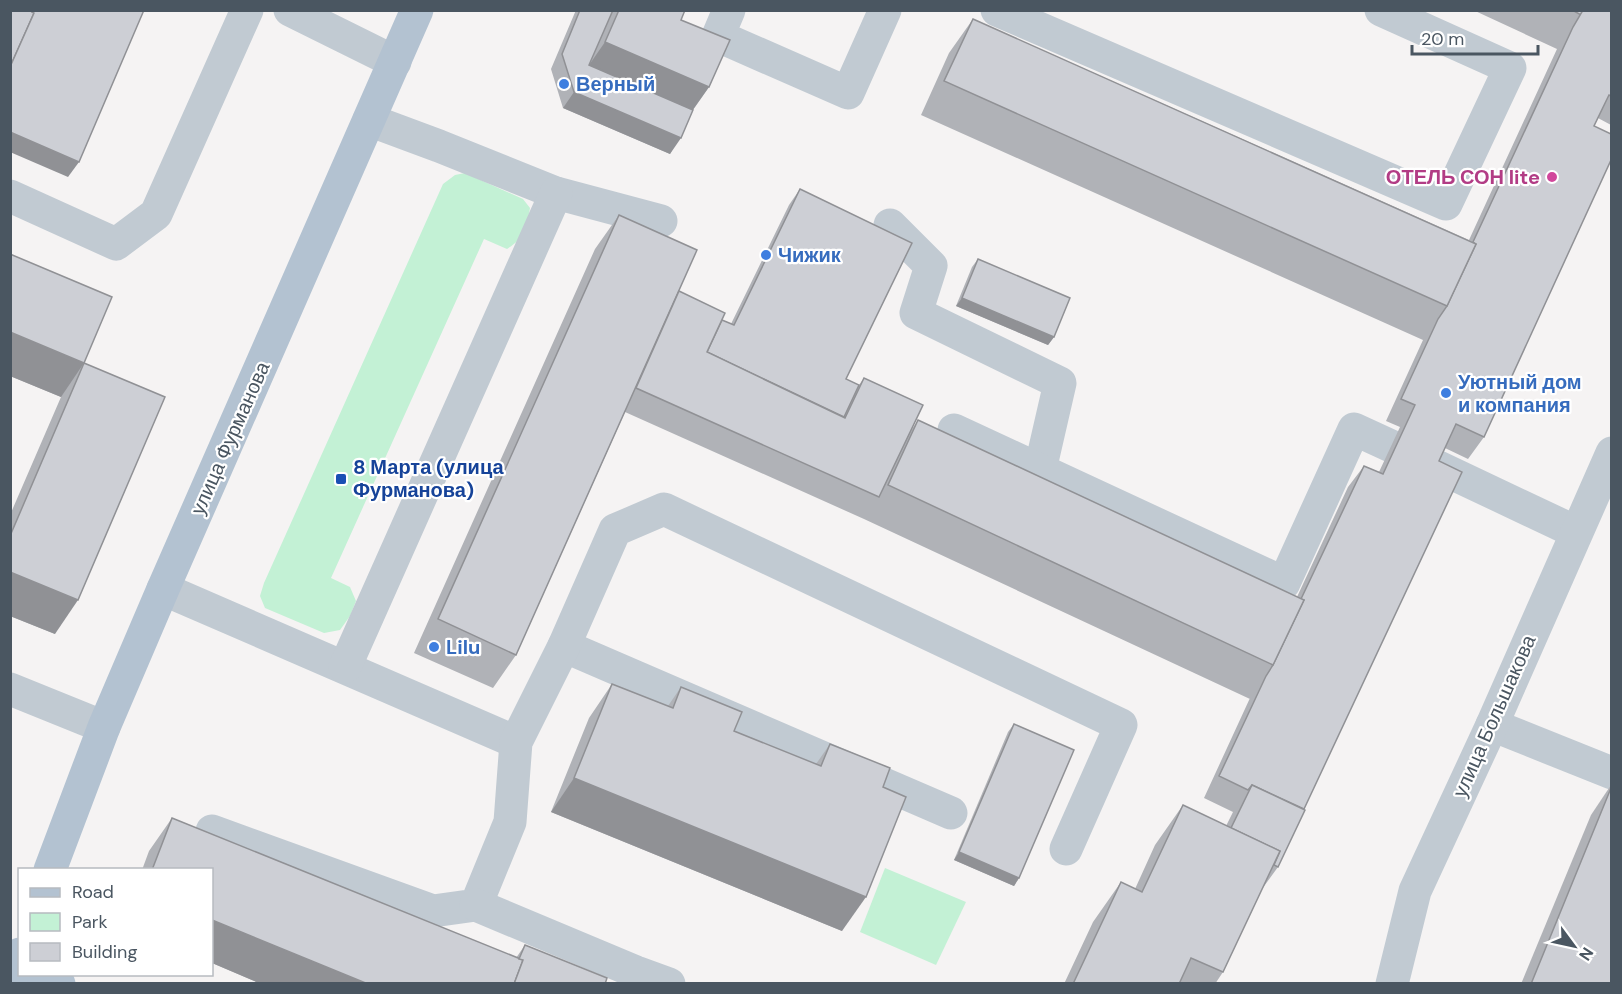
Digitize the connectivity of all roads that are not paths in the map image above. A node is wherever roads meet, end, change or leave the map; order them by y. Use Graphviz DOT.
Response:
graph roads {
  1 [pos="247,10"];
  2 [pos="290,10"];
  3 [pos="417,10"];
  4 [pos="729,10"];
  5 [pos="885,10"];
  6 [pos="997,10"];
  7 [pos="1381,10"];
  8 [pos="395,62"];
  9 [pos="369,120"];
  10 [pos="556,193"];
  11 [pos="10,196"];
  12 [pos="661,221"];
  13 [pos="890,225"];
  14 [pos="954,430"];
  15 [pos="1391,446"];
  16 [pos="1611,453"];
  17 [pos="1432,464"];
  18 [pos="1040,470"];
  19 [pos="1576,532"];
  20 [pos="163,589"];
  21 [pos="564,646"];
  22 [pos="345,667"];
  23 [pos="10,689"];
  24 [pos="1492,725"];
  25 [pos="104,727"];
  26 [pos="516,742"];
  27 [pos="1611,772"];
  28 [pos="951,813"];
  29 [pos="212,831"];
  30 [pos="1066,849"];
  31 [pos="51,868"];
  32 [pos="476,904"];
  33 [pos="37,976"];
  34 [pos="633,978"];
  35 [pos="59,984"];
  36 [pos="669,984"];
  37 [pos="1392,984"];
  1 -- 11 [label="street"];
  2 -- 8 [label="street"];
  3 -- 8 [label="main road, улица Фурманова"];
  4 -- 5 [label="street"];
  6 -- 7 [label="street"];
  8 -- 9 [label="main road, улица Фурманова"];
  9 -- 10 [label="street"];
  9 -- 20 [label="main road, улица Фурманова"];
  10 -- 12 [label="street"];
  10 -- 22 [label="street"];
  13 -- 18 [label="street"];
  14 -- 18 [label="street"];
  15 -- 18 [label="street"];
  16 -- 19 [label="street, улица Большакова"];
  17 -- 19 [label="street"];
  19 -- 24 [label="street, улица Большакова"];
  20 -- 22 [label="street"];
  20 -- 25 [label="main road, улица Фурманова"];
  21 -- 26 [label="street"];
  21 -- 28 [label="street"];
  21 -- 30 [label="street"];
  22 -- 26 [label="street"];
  23 -- 25 [label="street"];
  24 -- 27 [label="street"];
  24 -- 37 [label="street, улица Большакова"];
  25 -- 31 [label="main road, улица Фурманова"];
  26 -- 32 [label="street"];
  29 -- 32 [label="street"];
  32 -- 34 [label="street"];
  33 -- 35 [label="main road"];
  34 -- 36 [label="street"];
}
